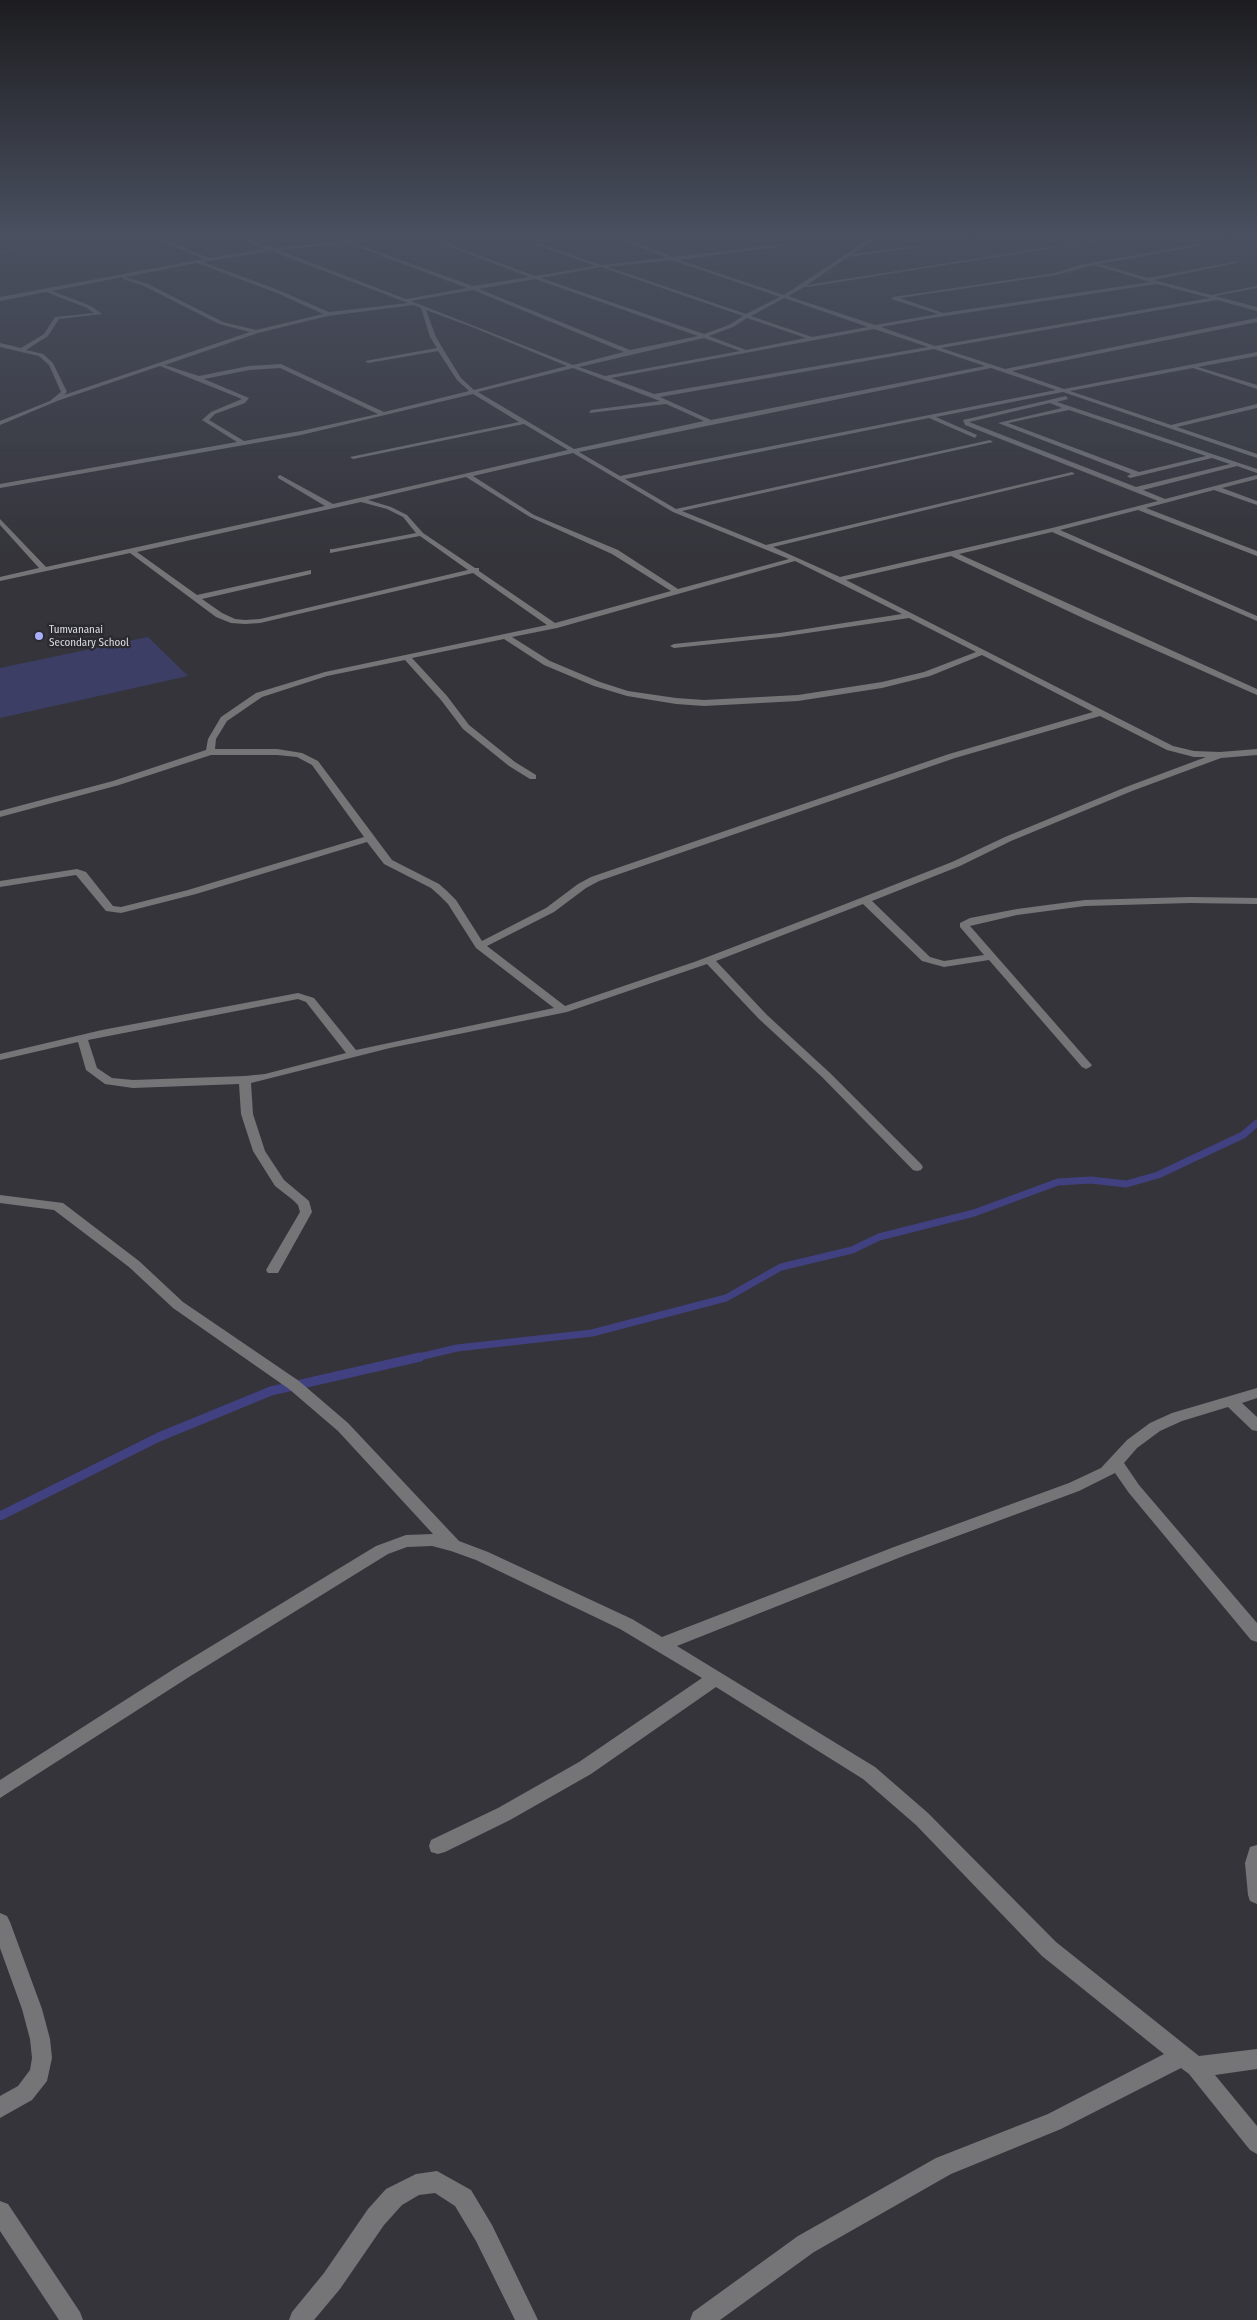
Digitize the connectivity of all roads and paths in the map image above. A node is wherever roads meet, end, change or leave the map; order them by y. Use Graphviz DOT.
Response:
graph roads {
  1 [pos="1,345"];
  2 [pos="30,345"];
  3 [pos="217,345"];
  4 [pos="438,345"];
  5 [pos="521,345"];
  6 [pos="614,345"];
  7 [pos="662,345"];
  8 [pos="729,345"];
  9 [pos="771,345"];
  10 [pos="933,345"];
  11 [pos="948,345"];
  12 [pos="1132,345"];
  13 [pos="938,347"];
  14 [pos="440,349"];
  15 [pos="22,350"];
  16 [pos="745,350"];
  17 [pos="630,352"];
  18 [pos="1257,354"];
  19 [pos="368,361"];
  20 [pos="160,365"];
  21 [pos="993,366"];
  22 [pos="574,367"];
  23 [pos="1193,367"];
  24 [pos="1005,371"];
  25 [pos="199,378"];
  26 [pos="605,378"];
  27 [pos="1257,387"];
  28 [pos="472,391"];
  29 [pos="1060,391"];
  30 [pos="654,396"];
  31 [pos="1075,396"];
  32 [pos="58,399"];
  33 [pos="667,402"];
  34 [pos="1050,402"];
  35 [pos="1257,406"];
  36 [pos="1069,408"];
  37 [pos="591,412"];
  38 [pos="383,414"];
  39 [pos="929,416"];
  40 [pos="526,422"];
  41 [pos="711,422"];
  42 [pos="0,423"];
  43 [pos="1001,423"];
  44 [pos="1169,427"];
  45 [pos="976,428"];
  46 [pos="990,442"];
  47 [pos="244,444"];
  48 [pos="999,446"];
  49 [pos="575,451"];
  50 [pos="1213,456"];
  51 [pos="1257,456"];
  52 [pos="353,457"];
  53 [pos="1238,464"];
  54 [pos="1063,470"];
  55 [pos="1257,471"];
  56 [pos="1072,474"];
  57 [pos="1138,474"];
  58 [pos="468,476"];
  59 [pos="280,477"];
  60 [pos="1080,477"];
  61 [pos="1257,477"];
  62 [pos="619,478"];
  63 [pos="1110,481"];
  64 [pos="0,486"];
  65 [pos="1215,488"];
  66 [pos="1134,490"];
  67 [pos="361,500"];
  68 [pos="1163,500"];
  69 [pos="1257,503"];
  70 [pos="1137,504"];
  71 [pos="332,507"];
  72 [pos="675,511"];
  73 [pos="0,522"];
  74 [pos="1053,530"];
  75 [pos="421,534"];
  76 [pos="765,546"];
  77 [pos="131,551"];
  78 [pos="334,551"];
  79 [pos="951,553"];
  80 [pos="1257,554"];
  81 [pos="796,560"];
  82 [pos="45,570"];
  83 [pos="476,570"];
  84 [pos="308,572"];
  85 [pos="0,579"];
  86 [pos="839,579"];
  87 [pos="677,592"];
  88 [pos="196,598"];
  89 [pos="912,615"];
  90 [pos="1257,619"];
  91 [pos="554,626"];
  92 [pos="506,637"];
  93 [pos="674,646"];
  94 [pos="984,652"];
  95 [pos="407,656"];
  96 [pos="1257,692"];
  97 [pos="1100,713"];
  98 [pos="210,752"];
  99 [pos="1257,752"];
  100 [pos="1220,755"];
  101 [pos="533,776"];
  102 [pos="0,814"];
  103 [pos="368,839"];
  104 [pos="0,884"];
  105 [pos="866,900"];
  106 [pos="1257,901"];
  107 [pos="480,946"];
  108 [pos="990,957"];
  109 [pos="709,960"];
  110 [pos="563,1010"];
  111 [pos="82,1038"];
  112 [pos="353,1054"];
  113 [pos="0,1057"];
  114 [pos="1086,1065"];
  115 [pos="245,1080"];
  116 [pos="917,1167"];
  117 [pos="0,1200"];
  118 [pos="273,1270"];
  119 [pos="1257,1393"];
  120 [pos="1231,1400"];
  121 [pos="1257,1426"];
  122 [pos="1116,1463"];
  123 [pos="453,1545"];
  124 [pos="1257,1635"];
  125 [pos="662,1645"];
  126 [pos="716,1678"];
  127 [pos="0,1790"];
  128 [pos="438,1846"];
  129 [pos="1257,1853"];
  130 [pos="1257,1895"];
  131 [pos="0,1922"];
  132 [pos="1257,2059"];
  133 [pos="1189,2061"];
  134 [pos="0,2108"];
  135 [pos="1257,2143"];
  136 [pos="0,2212"];
  137 [pos="72,2320"];
  138 [pos="300,2320"];
  139 [pos="527,2320"];
  140 [pos="702,2320"];
  1 -- 15 [label="street"];
  2 -- 15 [label="street"];
  3 -- 20 [label="street"];
  4 -- 14 [label="street"];
  5 -- 22 [label="street"];
  6 -- 17 [label="street"];
  7 -- 17 [label="street"];
  8 -- 16 [label="street"];
  9 -- 16 [label="street"];
  10 -- 13 [label="street"];
  11 -- 13 [label="street"];
  12 -- 24 [label="street"];
  13 -- 21 [label="street"];
  13 -- 30 [label="street"];
  14 -- 19 [label="street"];
  14 -- 28 [label="street"];
  15 -- 32 [label="street"];
  16 -- 26 [label="street"];
  17 -- 22 [label="street"];
  18 -- 23 [label="street"];
  20 -- 25 [label="street"];
  20 -- 32 [label="street"];
  21 -- 24 [label="street"];
  21 -- 41 [label="street"];
  22 -- 26 [label="street"];
  22 -- 28 [label="street"];
  23 -- 27 [label="street"];
  23 -- 29 [label="street"];
  24 -- 29 [label="street"];
  25 -- 38 [label="street"];
  25 -- 47 [label="street"];
  26 -- 30 [label="street"];
  28 -- 38 [label="street"];
  28 -- 40 [label="street"];
  29 -- 31 [label="street"];
  29 -- 39 [label="street"];
  30 -- 33 [label="street"];
  31 -- 34 [label="street"];
  31 -- 44 [label="street"];
  32 -- 42 [label="street"];
  33 -- 37 [label="street"];
  33 -- 41 [label="street"];
  34 -- 36 [label="street"];
  34 -- 45 [label="street"];
  35 -- 44 [label="street"];
  36 -- 43 [label="street"];
  36 -- 50 [label="street"];
  38 -- 47 [label="street"];
  39 -- 46 [label="street"];
  39 -- 62 [label="street"];
  40 -- 49 [label="street"];
  40 -- 52 [label="street"];
  41 -- 49 [label="street"];
  43 -- 45 [label="street"];
  43 -- 57 [label="street"];
  44 -- 51 [label="street"];
  45 -- 63 [label="street"];
  46 -- 48 [label="street"];
  46 -- 72 [label="street"];
  47 -- 64 [label="street"];
  49 -- 58 [label="street"];
  49 -- 62 [label="street"];
  50 -- 53 [label="street"];
  50 -- 57 [label="street"];
  53 -- 55 [label="street"];
  53 -- 66 [label="street"];
  54 -- 56 [label="street"];
  56 -- 60 [label="street"];
  56 -- 76 [label="street"];
  57 -- 63 [label="street"];
  58 -- 67 [label="street"];
  58 -- 87 [label="street"];
  59 -- 71 [label="street"];
  61 -- 65 [label="street"];
  62 -- 72 [label="street"];
  63 -- 66 [label="street"];
  65 -- 68 [label="street"];
  65 -- 69 [label="street"];
  66 -- 68 [label="street"];
  67 -- 71 [label="street"];
  67 -- 75 [label="street"];
  68 -- 70 [label="street"];
  70 -- 74 [label="street"];
  70 -- 80 [label="street"];
  71 -- 77 [label="street"];
  72 -- 76 [label="street"];
  73 -- 82 [label="street"];
  74 -- 79 [label="street"];
  74 -- 90 [label="street"];
  75 -- 78 [label="street"];
  75 -- 83 [label="street"];
  76 -- 81 [label="street"];
  77 -- 82 [label="street"];
  77 -- 88 [label="street"];
  79 -- 86 [label="street"];
  79 -- 96 [label="street"];
  81 -- 86 [label="street"];
  81 -- 87 [label="street"];
  82 -- 85 [label="street"];
  83 -- 88 [label="street"];
  83 -- 91 [label="street"];
  84 -- 88 [label="street"];
  86 -- 89 [label="street"];
  87 -- 91 [label="street"];
  89 -- 93 [label="street"];
  89 -- 94 [label="street"];
  91 -- 92 [label="street"];
  92 -- 94 [label="street"];
  92 -- 95 [label="street"];
  94 -- 97 [label="street"];
  95 -- 98 [label="street"];
  95 -- 101 [label="street"];
  97 -- 100 [label="street"];
  97 -- 107 [label="street"];
  98 -- 102 [label="street"];
  98 -- 103 [label="street"];
  99 -- 100 [label="street"];
  100 -- 105 [label="street"];
  103 -- 104 [label="street"];
  103 -- 107 [label="street"];
  105 -- 108 [label="street"];
  105 -- 109 [label="street"];
  106 -- 108 [label="street"];
  107 -- 110 [label="street"];
  108 -- 114 [label="street"];
  109 -- 110 [label="street"];
  109 -- 116 [label="street"];
  110 -- 112 [label="street"];
  111 -- 112 [label="street"];
  111 -- 113 [label="street"];
  111 -- 115 [label="street"];
  112 -- 115 [label="street"];
  115 -- 118 [label="street"];
  117 -- 123 [label="street"];
  119 -- 120 [label="street"];
  120 -- 121 [label="street"];
  120 -- 122 [label="street"];
  122 -- 124 [label="street"];
  122 -- 125 [label="street"];
  123 -- 125 [label="street"];
  123 -- 127 [label="street"];
  125 -- 126 [label="street"];
  126 -- 128 [label="street"];
  126 -- 133 [label="street"];
  129 -- 130 [label="street"];
  131 -- 134 [label="street"];
  132 -- 133 [label="street"];
  133 -- 135 [label="street"];
  133 -- 140 [label="street"];
  136 -- 137 [label="street"];
  138 -- 139 [label="street"];
}
